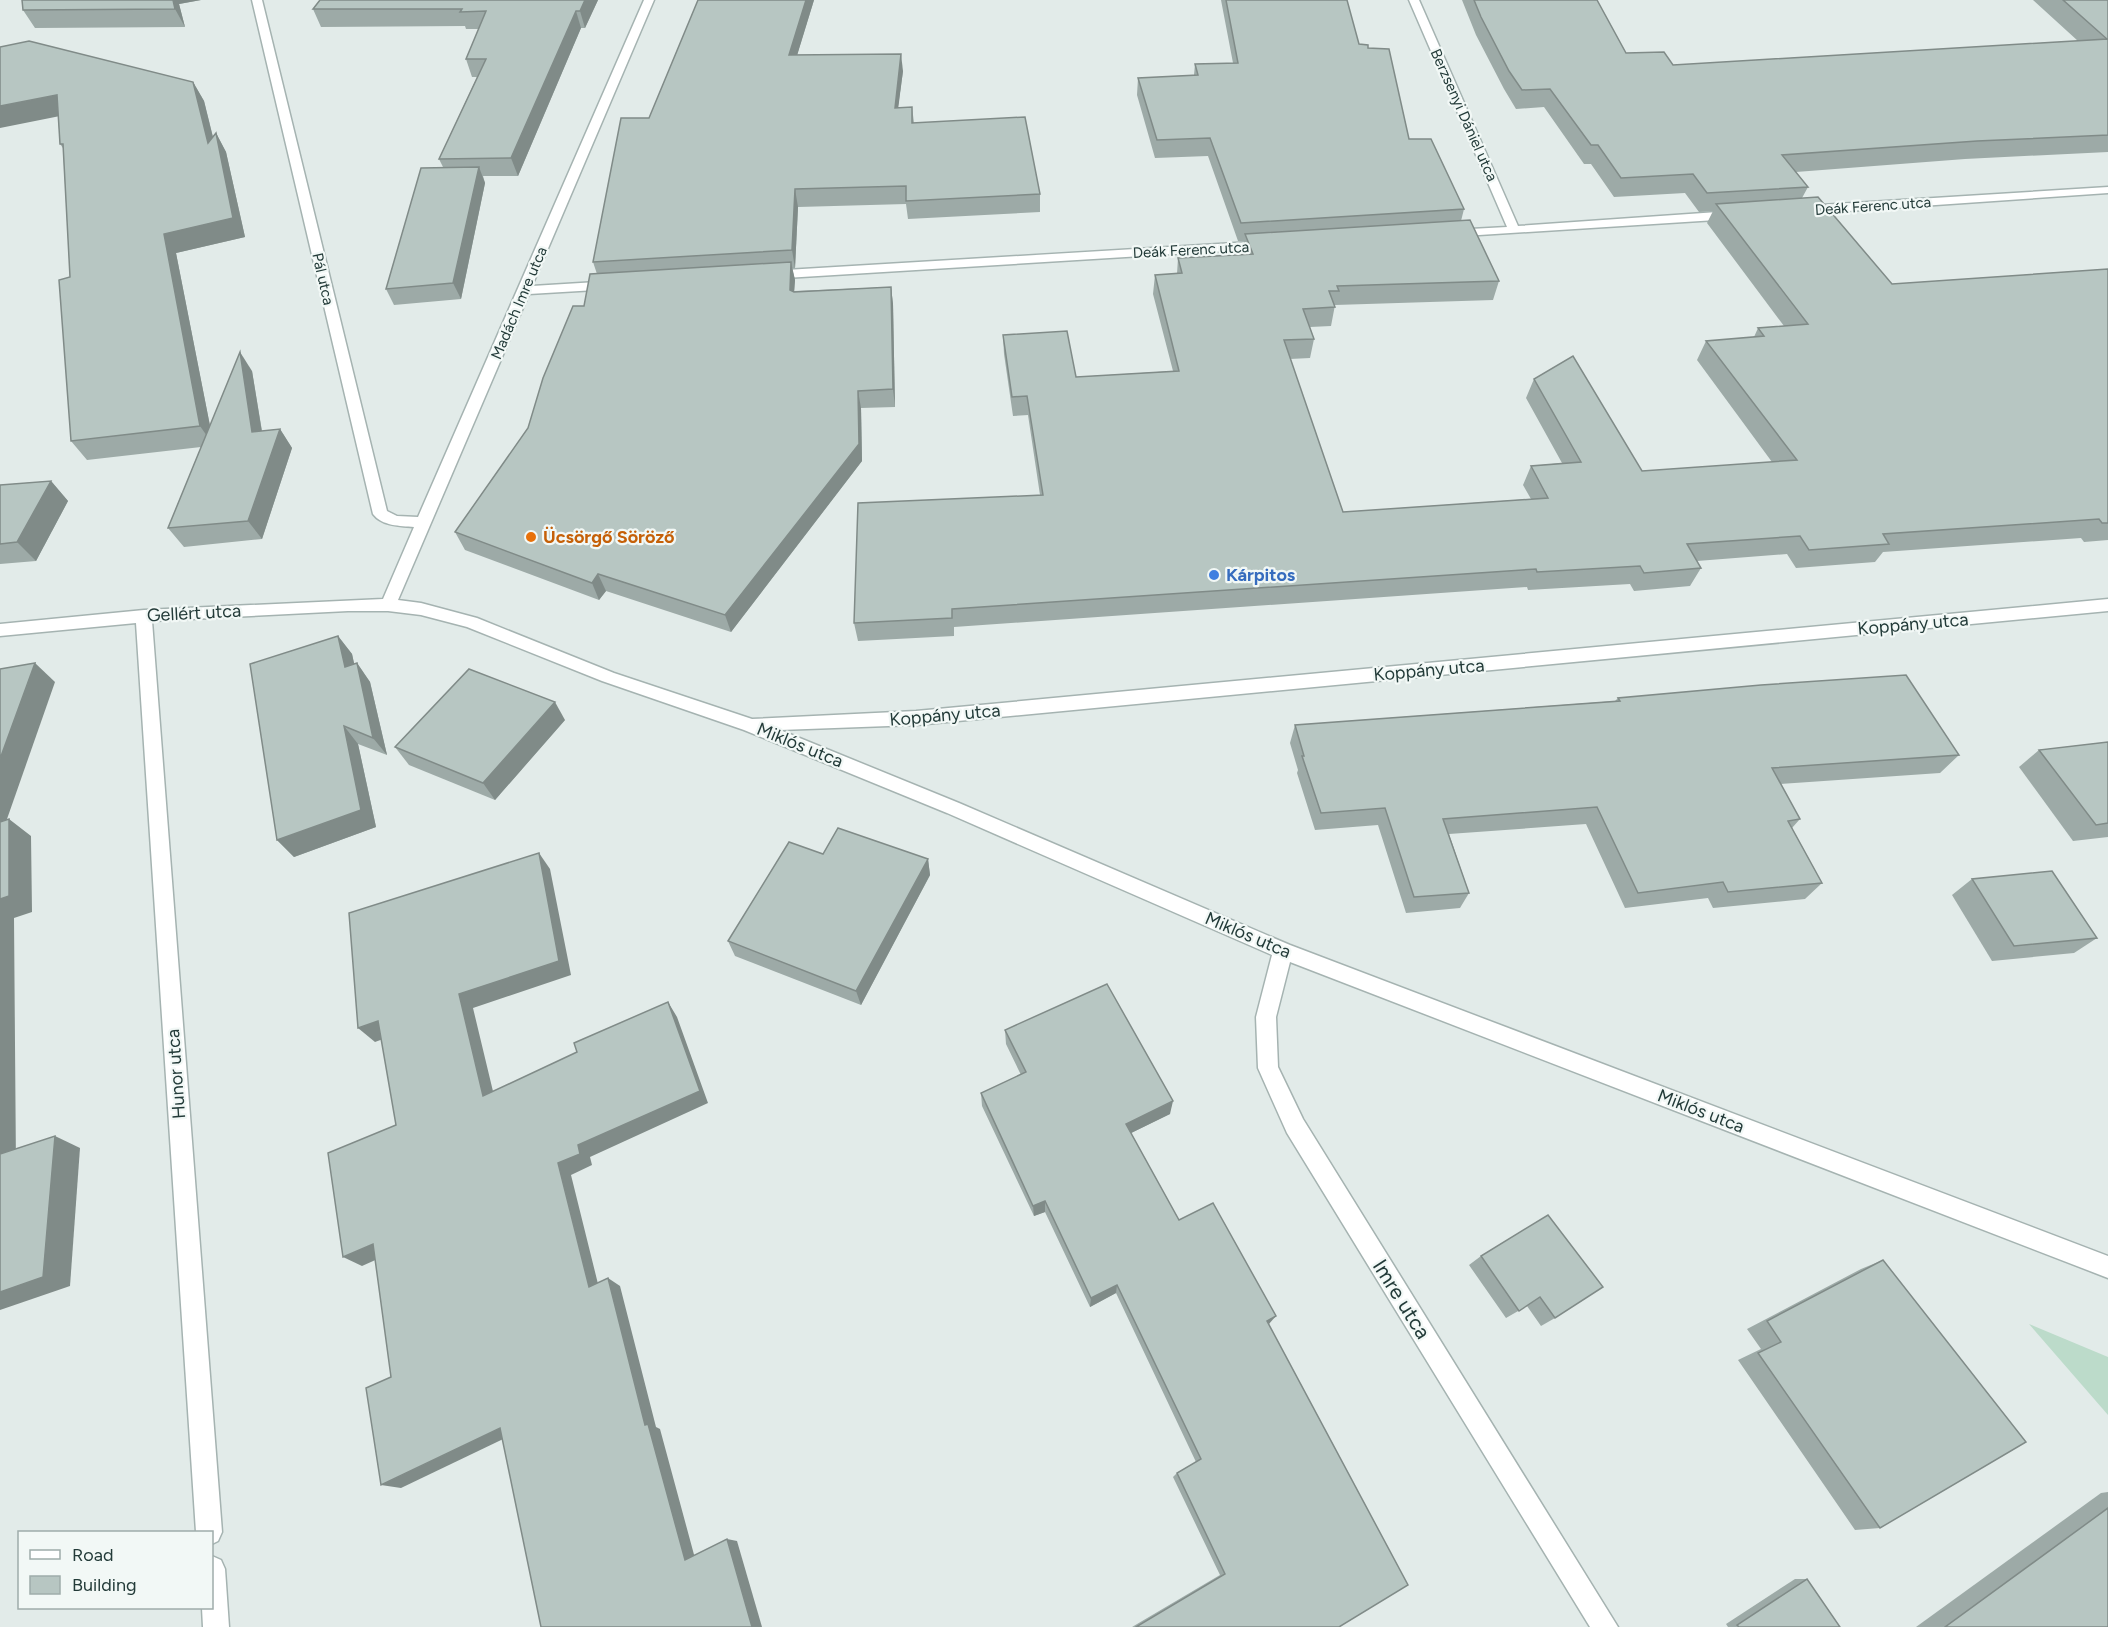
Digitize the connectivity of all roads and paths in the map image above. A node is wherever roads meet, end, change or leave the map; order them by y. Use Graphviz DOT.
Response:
graph roads {
  1 [pos="257,0"];
  2 [pos="649,0"];
  3 [pos="1414,0"];
  4 [pos="2108,190"];
  5 [pos="1787,211"];
  6 [pos="1740,214"];
  7 [pos="1514,230"];
  8 [pos="1443,234"];
  9 [pos="1276,244"];
  10 [pos="752,276"];
  11 [pos="621,284"];
  12 [pos="525,290"];
  13 [pos="424,523"];
  14 [pos="388,605"];
  15 [pos="2108,605"];
  16 [pos="144,616"];
  17 [pos="0,630"];
  18 [pos="750,724"];
  19 [pos="1283,951"];
  20 [pos="2108,1267"];
  21 [pos="209,1531"];
  22 [pos="213,1584"];
  23 [pos="216,1627"];
  24 [pos="1605,1627"];
  1 -- 13 [label="street, Pál utca"];
  2 -- 12 [label="street, Madách Imre utca"];
  3 -- 7 [label="street, Berzsenyi Dániel utca"];
  4 -- 5 [label="street, Deák Ferenc utca"];
  6 -- 7 [label="street"];
  7 -- 8 [label="street"];
  9 -- 10 [label="street, Deák Ferenc utca"];
  11 -- 12 [label="street"];
  12 -- 13 [label="street, Madách Imre utca"];
  13 -- 14 [label="street, Madách Imre utca"];
  14 -- 16 [label="street, Gellért utca"];
  14 -- 18 [label="street, Miklós utca"];
  15 -- 18 [label="street, Koppány utca"];
  16 -- 17 [label="street, Gellért utca"];
  16 -- 21 [label="street, Hunor utca"];
  18 -- 19 [label="street, Miklós utca"];
  19 -- 20 [label="street, Miklós utca"];
  19 -- 24 [label="street, Imre utca"];
  22 -- 23 [label="street"];
}
